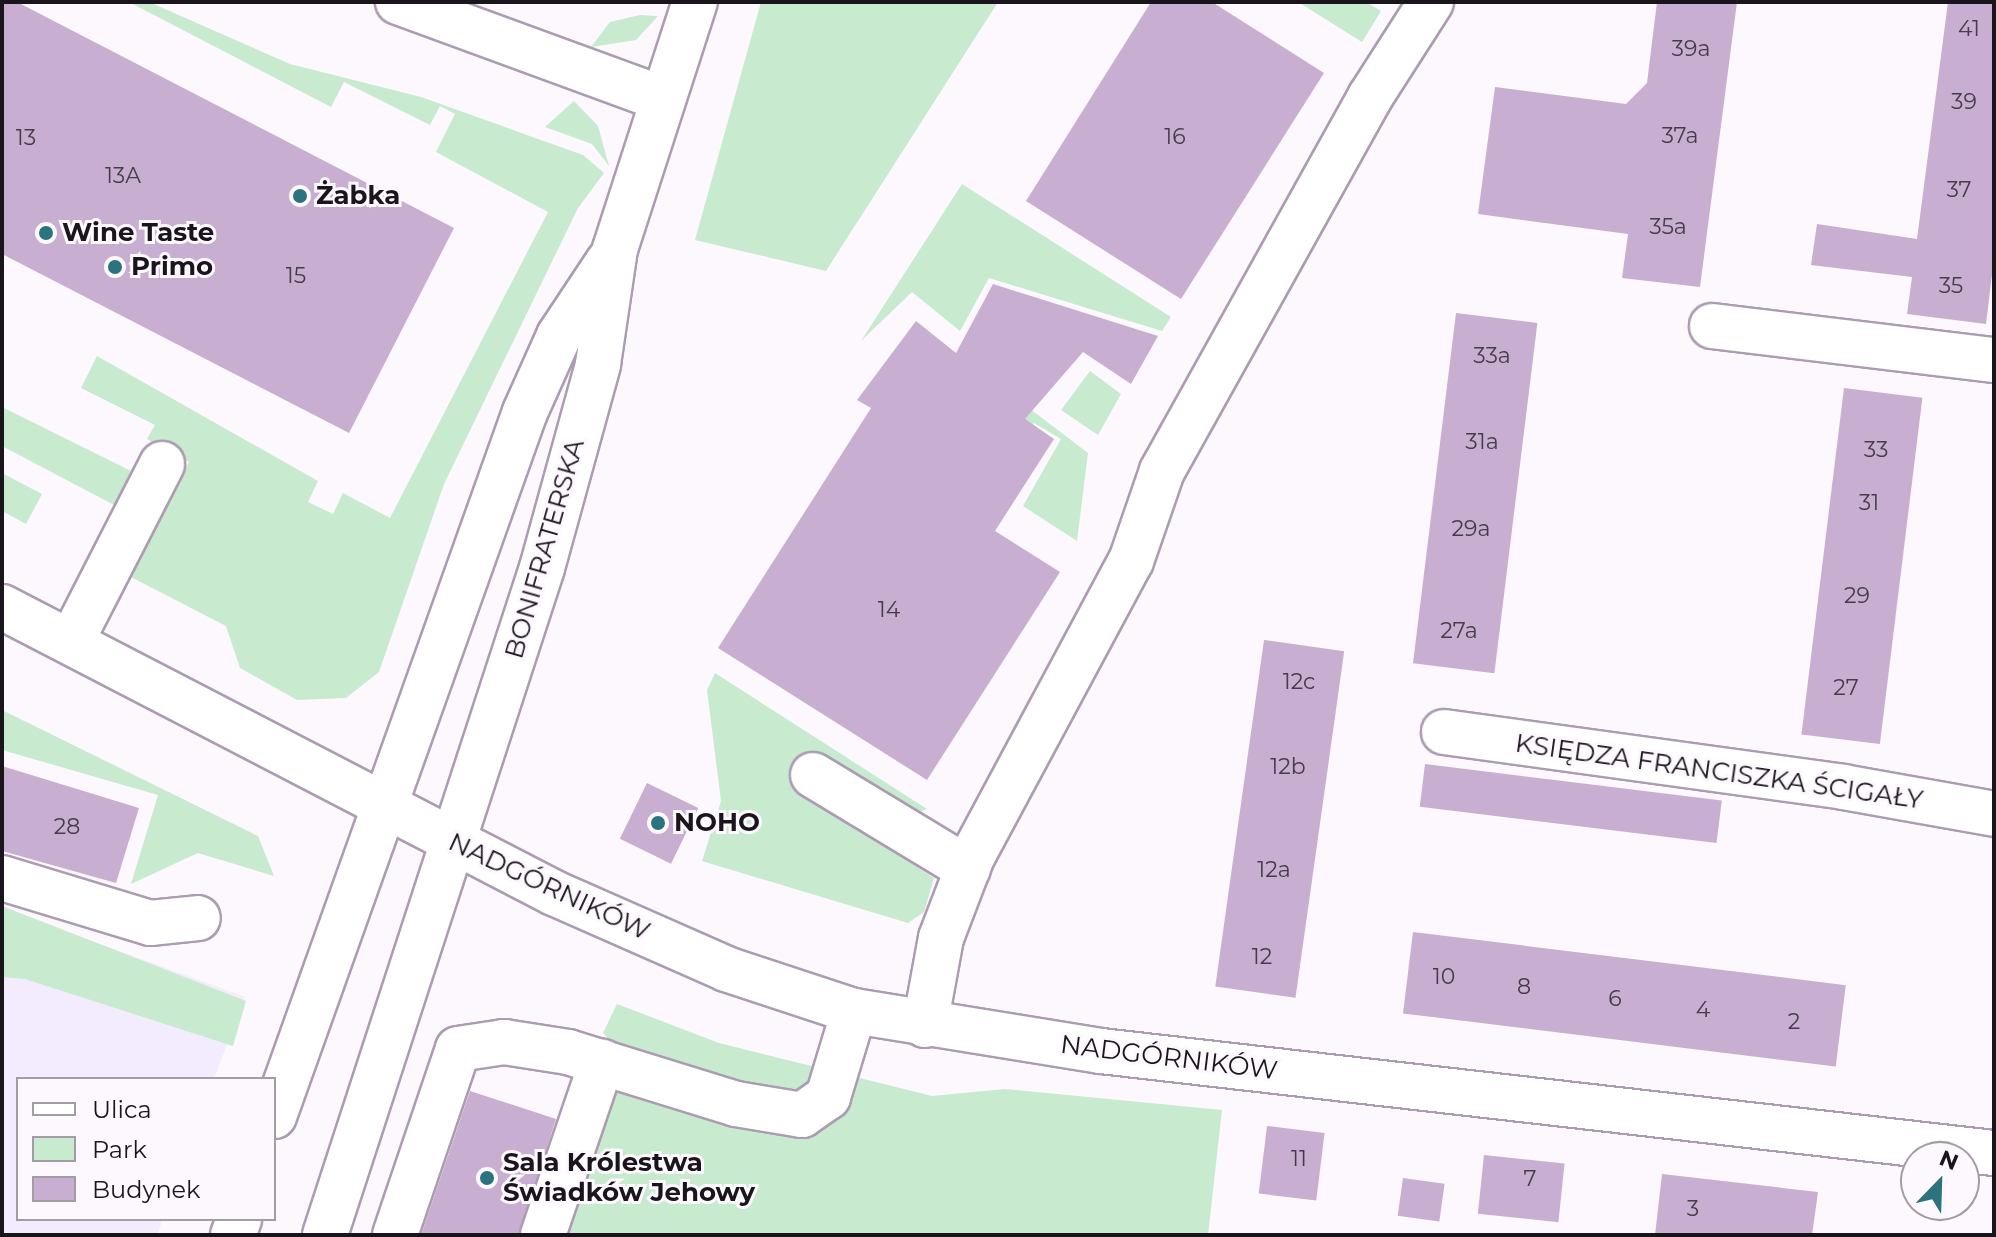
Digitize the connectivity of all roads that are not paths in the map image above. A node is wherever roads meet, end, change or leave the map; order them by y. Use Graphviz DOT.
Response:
graph roads {
  1 [pos="398,2"];
  2 [pos="695,2"];
  3 [pos="1431,2"];
  4 [pos="663,99"];
  5 [pos="615,249"];
  6 [pos="1712,326"];
  7 [pos="1994,360"];
  8 [pos="162,464"];
  9 [pos="2,607"];
  10 [pos="71,642"];
  11 [pos="1444,732"];
  12 [pos="813,775"];
  13 [pos="385,807"];
  14 [pos="1994,814"];
  15 [pos="453,843"];
  16 [pos="968,869"];
  17 [pos="2,878"];
  18 [pos="198,918"];
  19 [pos="854,1011"];
  20 [pos="925,1025"];
  21 [pos="602,1062"];
  22 [pos="276,1105"];
  23 [pos="1994,1153"];
  24 [pos="325,1235"];
  25 [pos="395,1235"];
  26 [pos="543,1235"];
  1 -- 4 [label="street"];
  2 -- 4 [label="street, BONIFRATERSKA"];
  3 -- 16 [label="street"];
  4 -- 5 [label="street, BONIFRATERSKA"];
  5 -- 13 [label="street, BONIFRATERSKA"];
  5 -- 15 [label="street, BONIFRATERSKA"];
  6 -- 7 [label="street"];
  8 -- 10 [label="street"];
  9 -- 10 [label="street, NADGÓRNIKÓW"];
  10 -- 13 [label="street, NADGÓRNIKÓW"];
  11 -- 14 [label="street, KSIĘDZA FRANCISZKA ŚCIGAŁY"];
  12 -- 16 [label="street"];
  13 -- 15 [label="street, NADGÓRNIKÓW"];
  13 -- 22 [label="street, BONIFRATERSKA"];
  15 -- 19 [label="street, NADGÓRNIKÓW"];
  15 -- 24 [label="street, BONIFRATERSKA"];
  16 -- 20 [label="street"];
  17 -- 18 [label="street"];
  19 -- 20 [label="street, NADGÓRNIKÓW"];
  19 -- 21 [label="street"];
  20 -- 23 [label="street, NADGÓRNIKÓW"];
  21 -- 25 [label="street"];
  21 -- 26 [label="street"];
}
